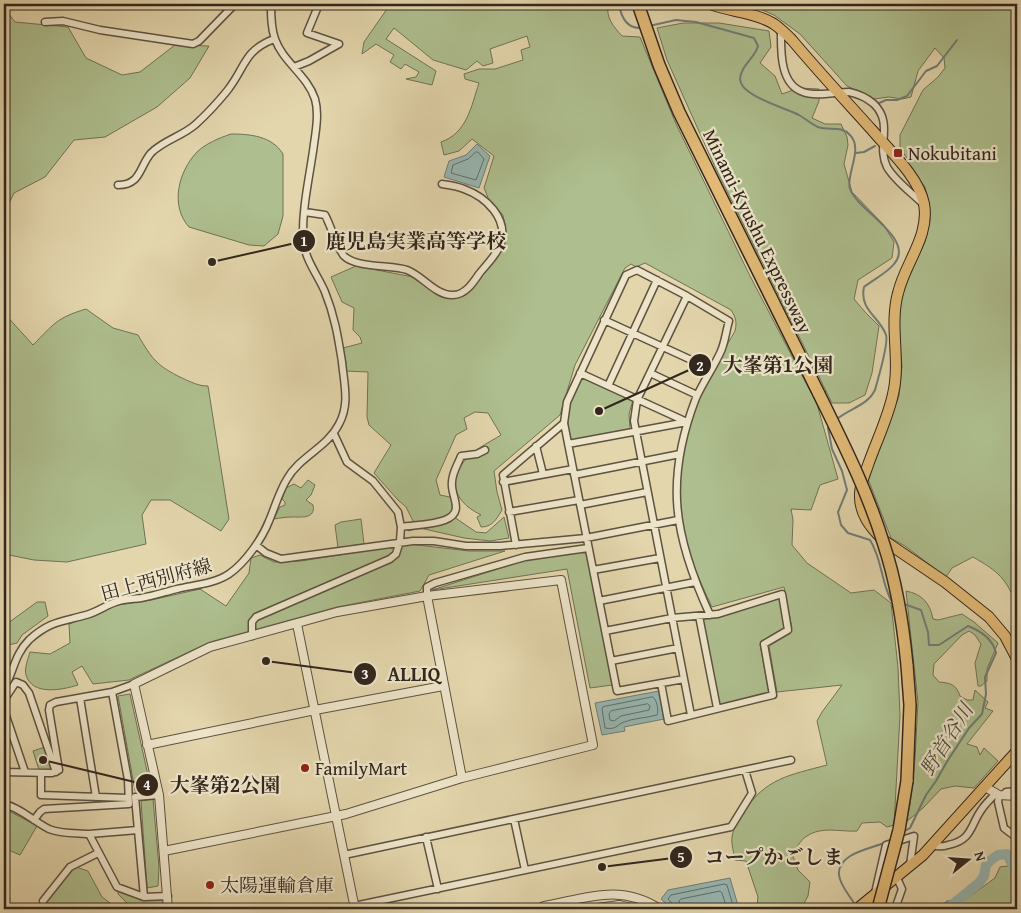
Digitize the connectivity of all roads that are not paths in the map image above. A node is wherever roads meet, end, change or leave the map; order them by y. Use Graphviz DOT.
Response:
graph roads {
  1 [pos="235,4"];
  2 [pos="269,4"];
  3 [pos="318,4"];
  4 [pos="638,4"];
  5 [pos="710,4"];
  6 [pos="45,22"];
  7 [pos="781,30"];
  8 [pos="274,39"];
  9 [pos="294,67"];
  10 [pos="838,92"];
  11 [pos="884,144"];
  12 [pos="442,184"];
  13 [pos="118,185"];
  14 [pos="305,212"];
  15 [pos="658,280"];
  16 [pos="687,296"];
  17 [pos="604,320"];
  18 [pos="632,333"];
  19 [pos="663,347"];
  20 [pos="711,369"];
  21 [pos="650,372"];
  22 [pos="580,373"];
  23 [pos="608,386"];
  24 [pos="698,395"];
  25 [pos="637,400"];
  26 [pos="687,422"];
  27 [pos="564,423"];
  28 [pos="635,431"];
  29 [pos="334,434"];
  30 [pos="568,444"];
  31 [pos="536,446"];
  32 [pos="485,450"];
  33 [pos="680,454"];
  34 [pos="641,462"];
  35 [pos="574,472"];
  36 [pos="543,474"];
  37 [pos="503,482"];
  38 [pos="647,492"];
  39 [pos="579,502"];
  40 [pos="510,512"];
  41 [pos="678,520"];
  42 [pos="654,525"];
  43 [pos="401,527"];
  44 [pos="586,538"];
  45 [pos="400,541"];
  46 [pos="256,545"];
  47 [pos="516,545"];
  48 [pos="588,548"];
  49 [pos="660,558"];
  50 [pos="592,570"];
  51 [pos="695,582"];
  52 [pos="666,588"];
  53 [pos="427,596"];
  54 [pos="598,601"];
  55 [pos="710,615"];
  56 [pos="699,616"];
  57 [pos="672,618"];
  58 [pos="297,624"];
  59 [pos="605,631"];
  60 [pos="252,636"];
  61 [pos="678,648"];
  62 [pos="1017,659"];
  63 [pos="611,661"];
  64 [pos="684,679"];
  65 [pos="661,683"];
  66 [pos="134,684"];
  67 [pos="443,686"];
  68 [pos="4,688"];
  69 [pos="112,692"];
  70 [pos="80,698"];
  71 [pos="4,700"];
  72 [pos="717,708"];
  73 [pos="4,710"];
  74 [pos="315,710"];
  75 [pos="691,715"];
  76 [pos="147,745"];
  77 [pos="1017,751"];
  78 [pos="791,760"];
  79 [pos="745,770"];
  80 [pos="4,772"];
  81 [pos="25,772"];
  82 [pos="56,772"];
  83 [pos="41,773"];
  84 [pos="462,778"];
  85 [pos="985,787"];
  86 [pos="1017,791"];
  87 [pos="159,795"];
  88 [pos="999,795"];
  89 [pos="1017,796"];
  90 [pos="96,797"];
  91 [pos="128,798"];
  92 [pos="4,804"];
  93 [pos="336,815"];
  94 [pos="514,819"];
  95 [pos="34,820"];
  96 [pos="138,830"];
  97 [pos="88,834"];
  98 [pos="426,837"];
  99 [pos="1017,838"];
  100 [pos="932,844"];
  101 [pos="164,851"];
  102 [pos="98,853"];
  103 [pos="344,856"];
  104 [pos="910,867"];
  105 [pos="525,870"];
  106 [pos="897,878"];
  107 [pos="438,889"];
  108 [pos="875,894"];
  109 [pos="168,896"];
  110 [pos="144,897"];
  111 [pos="43,901"];
  112 [pos="355,908"];
  113 [pos="862,908"];
  114 [pos="168,909"];
  115 [pos="538,909"];
  116 [pos="591,909"];
  117 [pos="636,909"];
  118 [pos="660,909"];
  119 [pos="878,909"];
  120 [pos="895,909"];
  1 -- 6 [label="street"];
  2 -- 8 [label="street, 田上西別府線"];
  3 -- 9 [label="street"];
  4 -- 119 [label="highway, Minami-Kyushu Expressway, bridge"];
  5 -- 7 [label="main road"];
  7 -- 10 [label="main road"];
  7 -- 10 [label="street"];
  8 -- 9 [label="street, 田上西別府線"];
  8 -- 13 [label="street"];
  9 -- 14 [label="street, 田上西別府線"];
  10 -- 11 [label="main road"];
  10 -- 11 [label="street"];
  11 -- 62 [label="main road"];
  12 -- 14 [label="street"];
  14 -- 29 [label="street, 田上西別府線"];
  15 -- 16 [label="street"];
  15 -- 17 [label="street"];
  15 -- 18 [label="street"];
  16 -- 19 [label="street"];
  16 -- 20 [label="street"];
  17 -- 18 [label="street"];
  17 -- 22 [label="street"];
  18 -- 19 [label="street"];
  18 -- 23 [label="street"];
  19 -- 20 [label="street"];
  19 -- 21 [label="street"];
  20 -- 24 [label="street"];
  21 -- 24 [label="street"];
  21 -- 25 [label="street"];
  22 -- 23 [label="street"];
  22 -- 27 [label="street"];
  23 -- 25 [label="street"];
  24 -- 26 [label="street"];
  25 -- 26 [label="street"];
  25 -- 28 [label="street"];
  26 -- 28 [label="street"];
  26 -- 33 [label="street"];
  27 -- 30 [label="street"];
  27 -- 31 [label="street"];
  28 -- 30 [label="street"];
  28 -- 34 [label="street"];
  29 -- 43 [label="street"];
  29 -- 46 [label="street, 田上西別府線"];
  30 -- 35 [label="street"];
  31 -- 36 [label="street"];
  31 -- 37 [label="street"];
  32 -- 43 [label="street"];
  33 -- 34 [label="street"];
  33 -- 41 [label="street"];
  34 -- 35 [label="street"];
  34 -- 38 [label="street"];
  35 -- 36 [label="street"];
  35 -- 39 [label="street"];
  36 -- 37 [label="street"];
  37 -- 40 [label="street"];
  38 -- 39 [label="street"];
  38 -- 42 [label="street"];
  39 -- 40 [label="street"];
  39 -- 44 [label="street"];
  40 -- 47 [label="street"];
  41 -- 42 [label="street"];
  41 -- 51 [label="street"];
  42 -- 44 [label="street"];
  42 -- 49 [label="street"];
  43 -- 45 [label="street"];
  44 -- 47 [label="street"];
  44 -- 48 [label="street"];
  45 -- 46 [label="street"];
  45 -- 47 [label="street"];
  45 -- 60 [label="street"];
  46 -- 68 [label="street, 田上西別府線"];
  48 -- 50 [label="street"];
  48 -- 53 [label="street"];
  49 -- 50 [label="street"];
  49 -- 52 [label="street"];
  50 -- 54 [label="street"];
  51 -- 52 [label="street"];
  51 -- 55 [label="street"];
  52 -- 54 [label="street"];
  52 -- 57 [label="street"];
  53 -- 58 [label="street"];
  53 -- 67 [label="street"];
  53 -- 84 [label="street"];
  54 -- 59 [label="street"];
  55 -- 56 [label="street"];
  55 -- 72 [label="street"];
  56 -- 57 [label="street"];
  56 -- 72 [label="street"];
  57 -- 59 [label="street"];
  57 -- 61 [label="street"];
  58 -- 60 [label="street"];
  58 -- 74 [label="street"];
  59 -- 63 [label="street"];
  60 -- 66 [label="street"];
  61 -- 63 [label="street"];
  61 -- 64 [label="street"];
  63 -- 65 [label="street"];
  64 -- 65 [label="street"];
  64 -- 75 [label="street"];
  65 -- 75 [label="street"];
  66 -- 69 [label="street"];
  66 -- 76 [label="street"];
  67 -- 74 [label="street"];
  67 -- 84 [label="street"];
  69 -- 70 [label="street"];
  69 -- 91 [label="street"];
  70 -- 82 [label="street"];
  70 -- 90 [label="street"];
  71 -- 82 [label="street"];
  72 -- 75 [label="street"];
  73 -- 81 [label="street"];
  74 -- 76 [label="street"];
  74 -- 93 [label="street"];
  76 -- 87 [label="street"];
  77 -- 85 [label="main road"];
  78 -- 79 [label="street"];
  79 -- 94 [label="street"];
  79 -- 105 [label="street"];
  80 -- 81 [label="street"];
  81 -- 83 [label="street"];
  82 -- 83 [label="street"];
  83 -- 90 [label="street"];
  84 -- 93 [label="street"];
  85 -- 88 [label="street"];
  85 -- 100 [label="main road"];
  86 -- 88 [label="street"];
  87 -- 96 [label="street"];
  87 -- 101 [label="street"];
  88 -- 89 [label="street"];
  88 -- 99 [label="street"];
  88 -- 100 [label="street"];
  90 -- 91 [label="street"];
  91 -- 95 [label="street"];
  92 -- 95 [label="street"];
  93 -- 101 [label="street"];
  93 -- 103 [label="street"];
  94 -- 98 [label="street"];
  94 -- 105 [label="street"];
  95 -- 97 [label="street"];
  96 -- 97 [label="street"];
  96 -- 110 [label="street"];
  97 -- 102 [label="street"];
  98 -- 103 [label="street"];
  98 -- 107 [label="street"];
  100 -- 104 [label="main road"];
  101 -- 109 [label="street"];
  102 -- 110 [label="street"];
  102 -- 111 [label="street"];
  103 -- 112 [label="street"];
  104 -- 106 [label="main road"];
  104 -- 108 [label="street"];
  105 -- 107 [label="street"];
  106 -- 108 [label="main road"];
  106 -- 120 [label="street"];
  107 -- 112 [label="street"];
  108 -- 113 [label="main road"];
  109 -- 110 [label="street"];
  109 -- 114 [label="street"];
  115 -- 118 [label="street"];
  116 -- 117 [label="street"];
}
